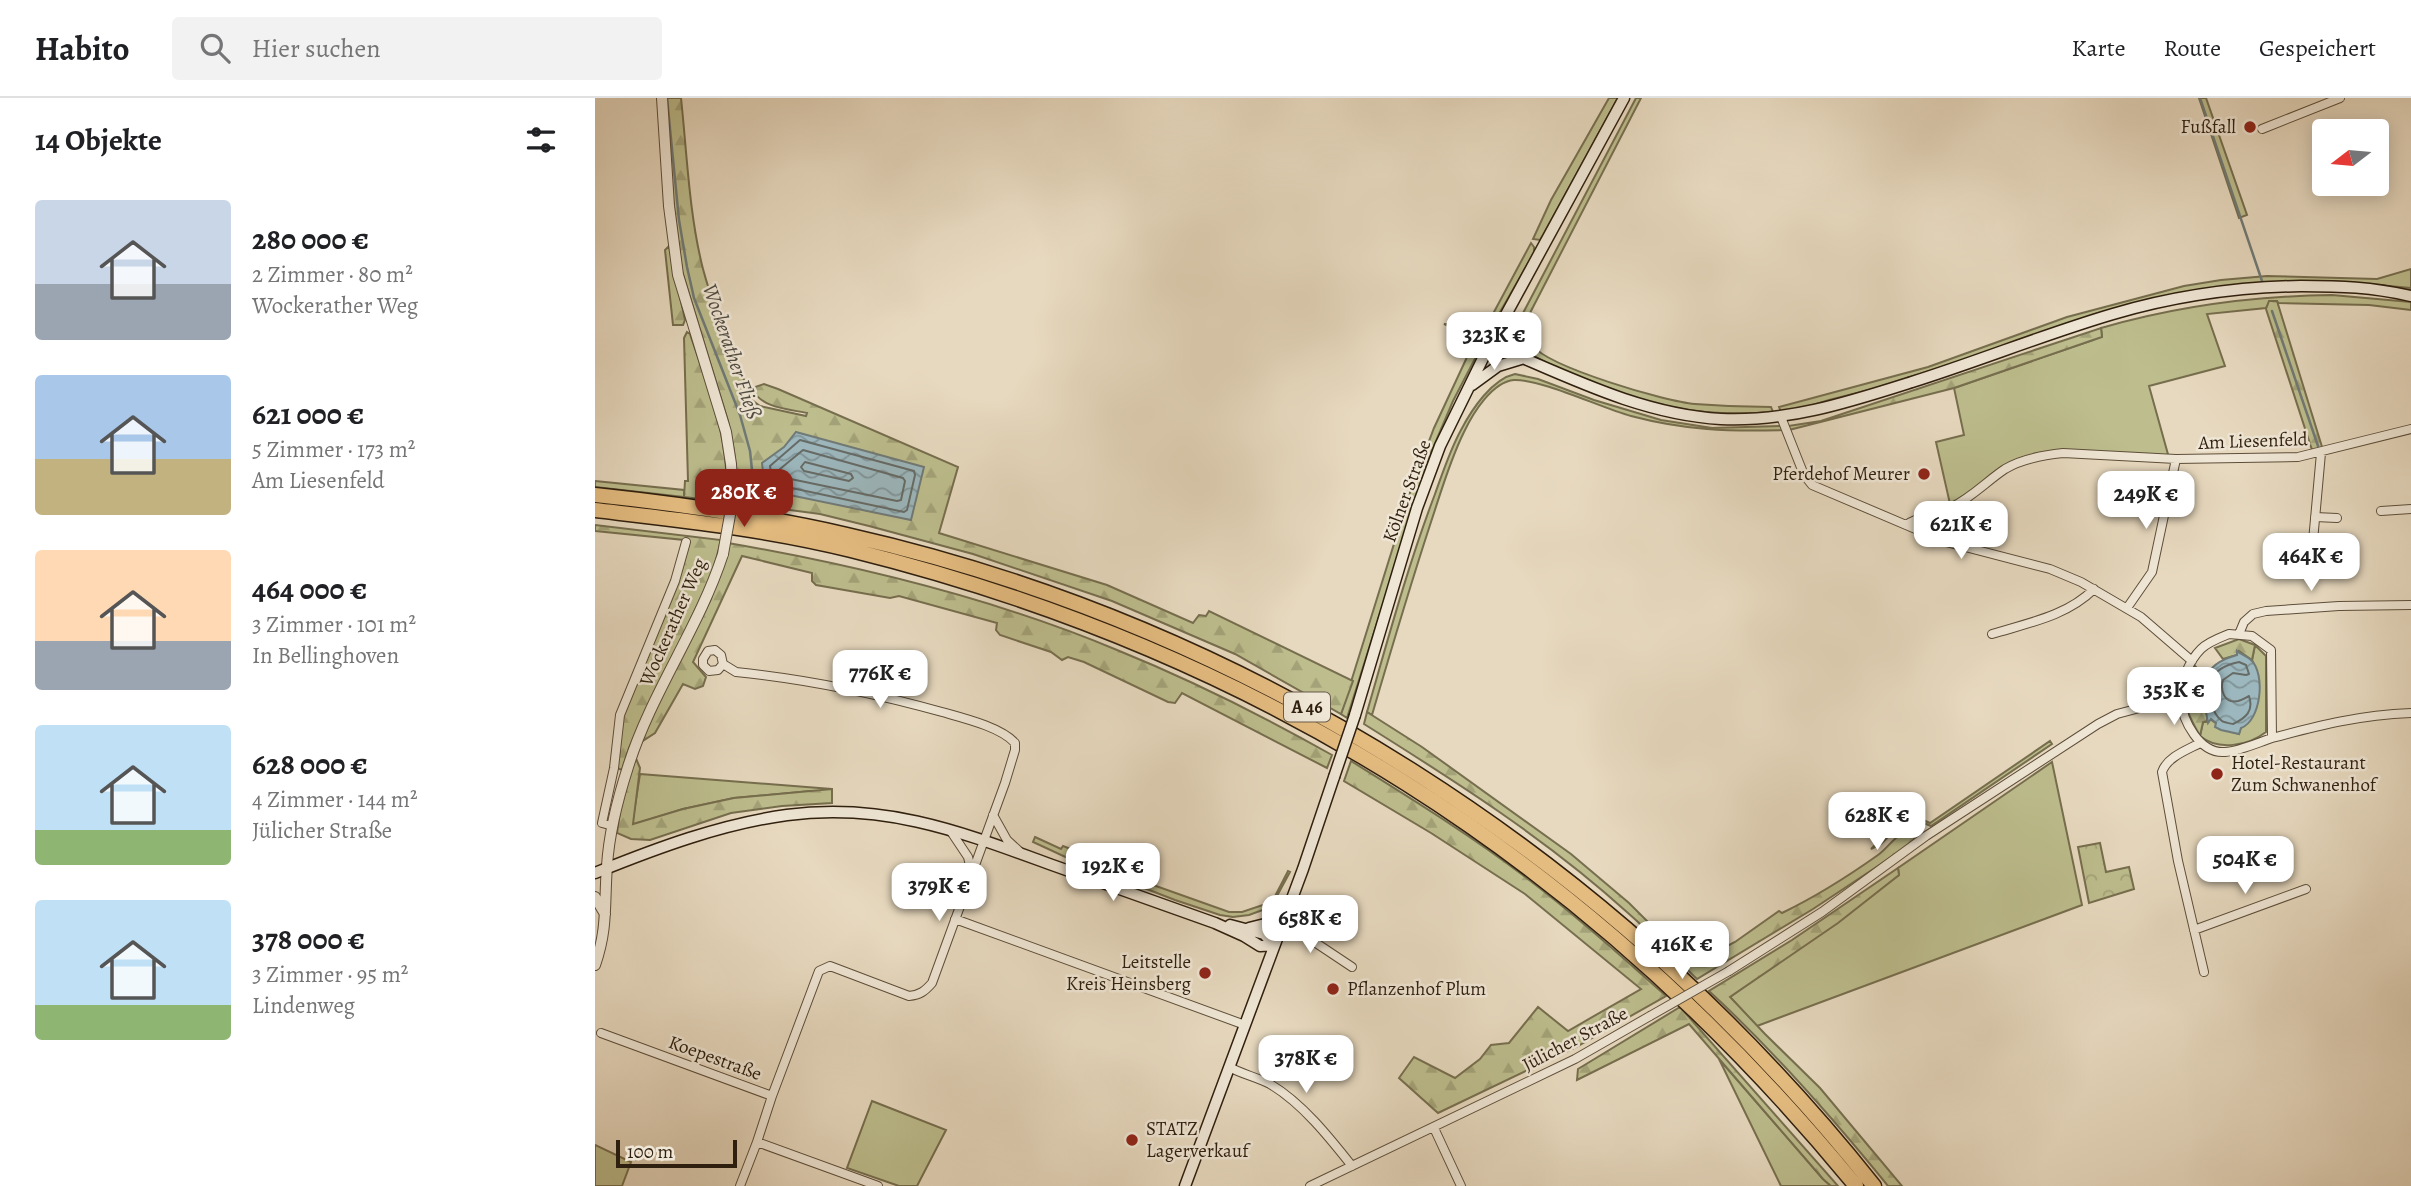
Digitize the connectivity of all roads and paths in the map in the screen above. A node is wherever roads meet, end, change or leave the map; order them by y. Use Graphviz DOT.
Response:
graph roads {
  1 [pos="662,98"];
  2 [pos="1624,98"];
  3 [pos="2340,98"];
  4 [pos="2263,130"];
  5 [pos="2411,296"];
  6 [pos="1490,344"];
  7 [pos="1521,359"];
  8 [pos="1470,386"];
  9 [pos="1781,417"];
  10 [pos="2411,429"];
  11 [pos="2321,453"];
  12 [pos="2176,459"];
  13 [pos="595,495"];
  14 [pos="2411,509"];
  15 [pos="595,510"];
  16 [pos="2381,511"];
  17 [pos="2315,517"];
  18 [pos="2337,518"];
  19 [pos="1906,524"];
  20 [pos="686,542"];
  21 [pos="2311,563"];
  22 [pos="2094,589"];
  23 [pos="2411,605"];
  24 [pos="2127,608"];
  25 [pos="1992,634"];
  26 [pos="2239,634"];
  27 [pos="2192,661"];
  28 [pos="723,664"];
  29 [pos="2181,697"];
  30 [pos="2411,713"];
  31 [pos="2272,738"];
  32 [pos="2200,743"];
  33 [pos="993,815"];
  34 [pos="613,826"];
  35 [pos="950,829"];
  36 [pos="984,840"];
  37 [pos="1021,853"];
  38 [pos="607,869"];
  39 [pos="595,873"];
  40 [pos="972,874"];
  41 [pos="2306,890"];
  42 [pos="595,897"];
  43 [pos="1290,903"];
  44 [pos="606,916"];
  45 [pos="955,919"];
  46 [pos="1283,921"];
  47 [pos="1215,923"];
  48 [pos="1248,929"];
  49 [pos="2194,930"];
  50 [pos="1274,945"];
  51 [pos="595,965"];
  52 [pos="1352,967"];
  53 [pos="2204,972"];
  54 [pos="1245,1025"];
  55 [pos="601,1033"];
  56 [pos="1229,1068"];
  57 [pos="772,1096"];
  58 [pos="1434,1128"];
  59 [pos="757,1142"];
  60 [pos="1352,1166"];
  61 [pos="740,1186"];
  62 [pos="878,1186"];
  63 [pos="1185,1186"];
  64 [pos="1310,1186"];
  65 [pos="1461,1186"];
  66 [pos="1856,1186"];
  67 [pos="1874,1186"];
  1 -- 34 [label="street, Wockerather Weg, bridge"];
  2 -- 6 [label="main road, Kölner Straße"];
  3 -- 4 [label="street"];
  5 -- 9 [label="main road"];
  6 -- 7 [label="main road"];
  6 -- 8 [label="main road, Kölner Straße"];
  7 -- 8 [label="main road"];
  7 -- 9 [label="main road"];
  8 -- 43 [label="main road, Kölner Straße, bridge"];
  9 -- 19 [label="street"];
  10 -- 11 [label="street, Am Liesenfeld"];
  11 -- 12 [label="street, Am Liesenfeld"];
  11 -- 17 [label="street"];
  12 -- 19 [label="street, Am Liesenfeld"];
  12 -- 24 [label="street, Am Liesenfeld"];
  13 -- 67 [label="highway, A 46"];
  14 -- 16 [label="street"];
  15 -- 66 [label="highway, A 46"];
  17 -- 18 [label="street"];
  17 -- 21 [label="street"];
  19 -- 22 [label="street"];
  20 -- 34 [label="street, Wockerather Weg"];
  22 -- 24 [label="street"];
  22 -- 25 [label="street"];
  23 -- 26 [label="street"];
  24 -- 27 [label="street"];
  26 -- 27 [label="street"];
  26 -- 31 [label="street"];
  27 -- 29 [label="street"];
  28 -- 33 [label="street"];
  29 -- 32 [label="street"];
  29 -- 58 [label="street, Jülicher Straße, bridge"];
  30 -- 31 [label="street"];
  31 -- 32 [label="street"];
  32 -- 49 [label="street"];
  33 -- 36 [label="street"];
  33 -- 37 [label="street"];
  34 -- 38 [label="street, Wockerather Weg"];
  35 -- 36 [label="main road"];
  35 -- 38 [label="main road"];
  35 -- 40 [label="street"];
  36 -- 37 [label="main road"];
  36 -- 40 [label="street"];
  37 -- 47 [label="main road"];
  38 -- 39 [label="main road"];
  38 -- 44 [label="street, Wockerather Weg"];
  40 -- 45 [label="street"];
  41 -- 49 [label="street"];
  42 -- 44 [label="street"];
  43 -- 46 [label="main road, Kölner Straße"];
  43 -- 48 [label="main road"];
  44 -- 51 [label="street, Wockerather Weg"];
  45 -- 54 [label="street"];
  45 -- 57 [label="street"];
  46 -- 50 [label="main road, Kölner Straße"];
  46 -- 52 [label="street"];
  47 -- 48 [label="main road"];
  47 -- 50 [label="main road"];
  48 -- 50 [label="main road"];
  49 -- 53 [label="street"];
  50 -- 54 [label="main road, Kölner Straße"];
  54 -- 56 [label="main road, Kölner Straße"];
  55 -- 57 [label="street, Koepestraße"];
  56 -- 60 [label="street"];
  56 -- 63 [label="main road, Kölner Straße"];
  57 -- 59 [label="street, Koepestraße"];
  58 -- 60 [label="street, Jülicher Straße"];
  58 -- 65 [label="street"];
  59 -- 61 [label="street, Koepestraße"];
  59 -- 62 [label="street"];
  60 -- 64 [label="street, Jülicher Straße"];
}
